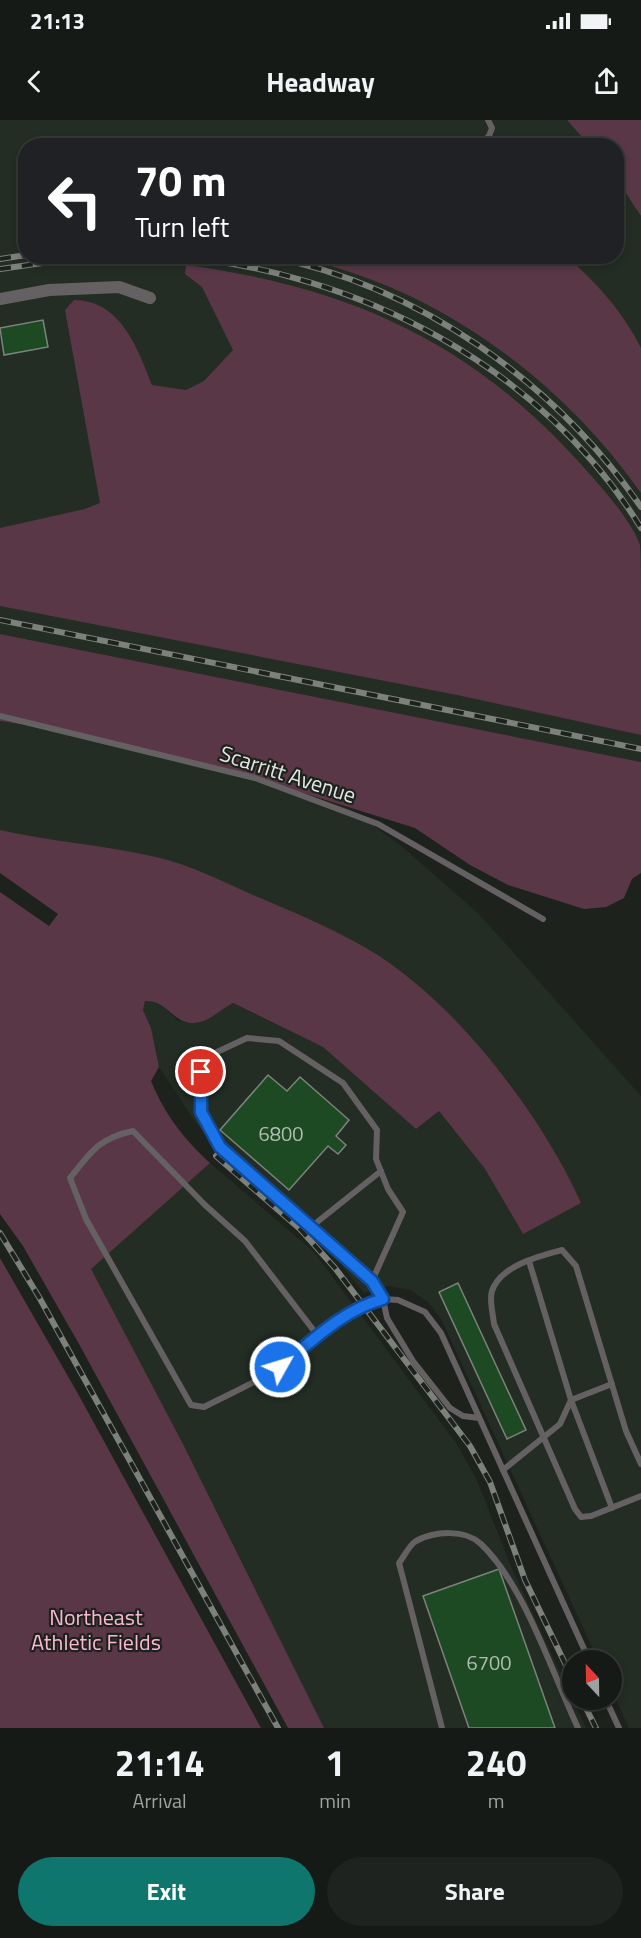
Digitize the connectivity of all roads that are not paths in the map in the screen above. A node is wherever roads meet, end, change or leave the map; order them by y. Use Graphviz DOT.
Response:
graph roads {
  1 [pos="488,120"];
  2 [pos="487,138"];
  3 [pos="150,298"];
  4 [pos="0,299"];
  5 [pos="0,716"];
  6 [pos="543,919"];
  7 [pos="381,1171"];
  8 [pos="311,1227"];
  9 [pos="529,1261"];
  10 [pos="372,1281"];
  11 [pos="383,1299"];
  12 [pos="318,1336"];
  13 [pos="612,1384"];
  14 [pos="571,1400"];
  15 [pos="479,1418"];
  16 [pos="544,1438"];
  17 [pos="641,1464"];
  18 [pos="503,1470"];
  19 [pos="641,1496"];
  20 [pos="612,1508"];
  21 [pos="584,1650"];
  22 [pos="611,1710"];
  23 [pos="442,1728"];
  24 [pos="578,1728"];
  25 [pos="619,1728"];
  1 -- 2 [label="lane"];
  3 -- 4 [label="street"];
  5 -- 6 [label="lane, Scarritt Avenue"];
  7 -- 8 [label="lane"];
  7 -- 8 [label="lane"];
  7 -- 10 [label="lane"];
  8 -- 10 [label="lane"];
  9 -- 13 [label="lane"];
  9 -- 14 [label="lane"];
  9 -- 16 [label="lane"];
  10 -- 11 [label="lane"];
  11 -- 12 [label="lane"];
  11 -- 15 [label="lane"];
  11 -- 15 [label="lane"];
  12 -- 12 [label="lane"];
  13 -- 14 [label="lane"];
  13 -- 17 [label="lane"];
  14 -- 16 [label="lane"];
  14 -- 20 [label="lane"];
  15 -- 18 [label="lane"];
  16 -- 18 [label="lane"];
  16 -- 20 [label="lane"];
  18 -- 21 [label="lane"];
  19 -- 20 [label="lane"];
  22 -- 25 [label="lane"];
  23 -- 24 [label="lane"];
}
